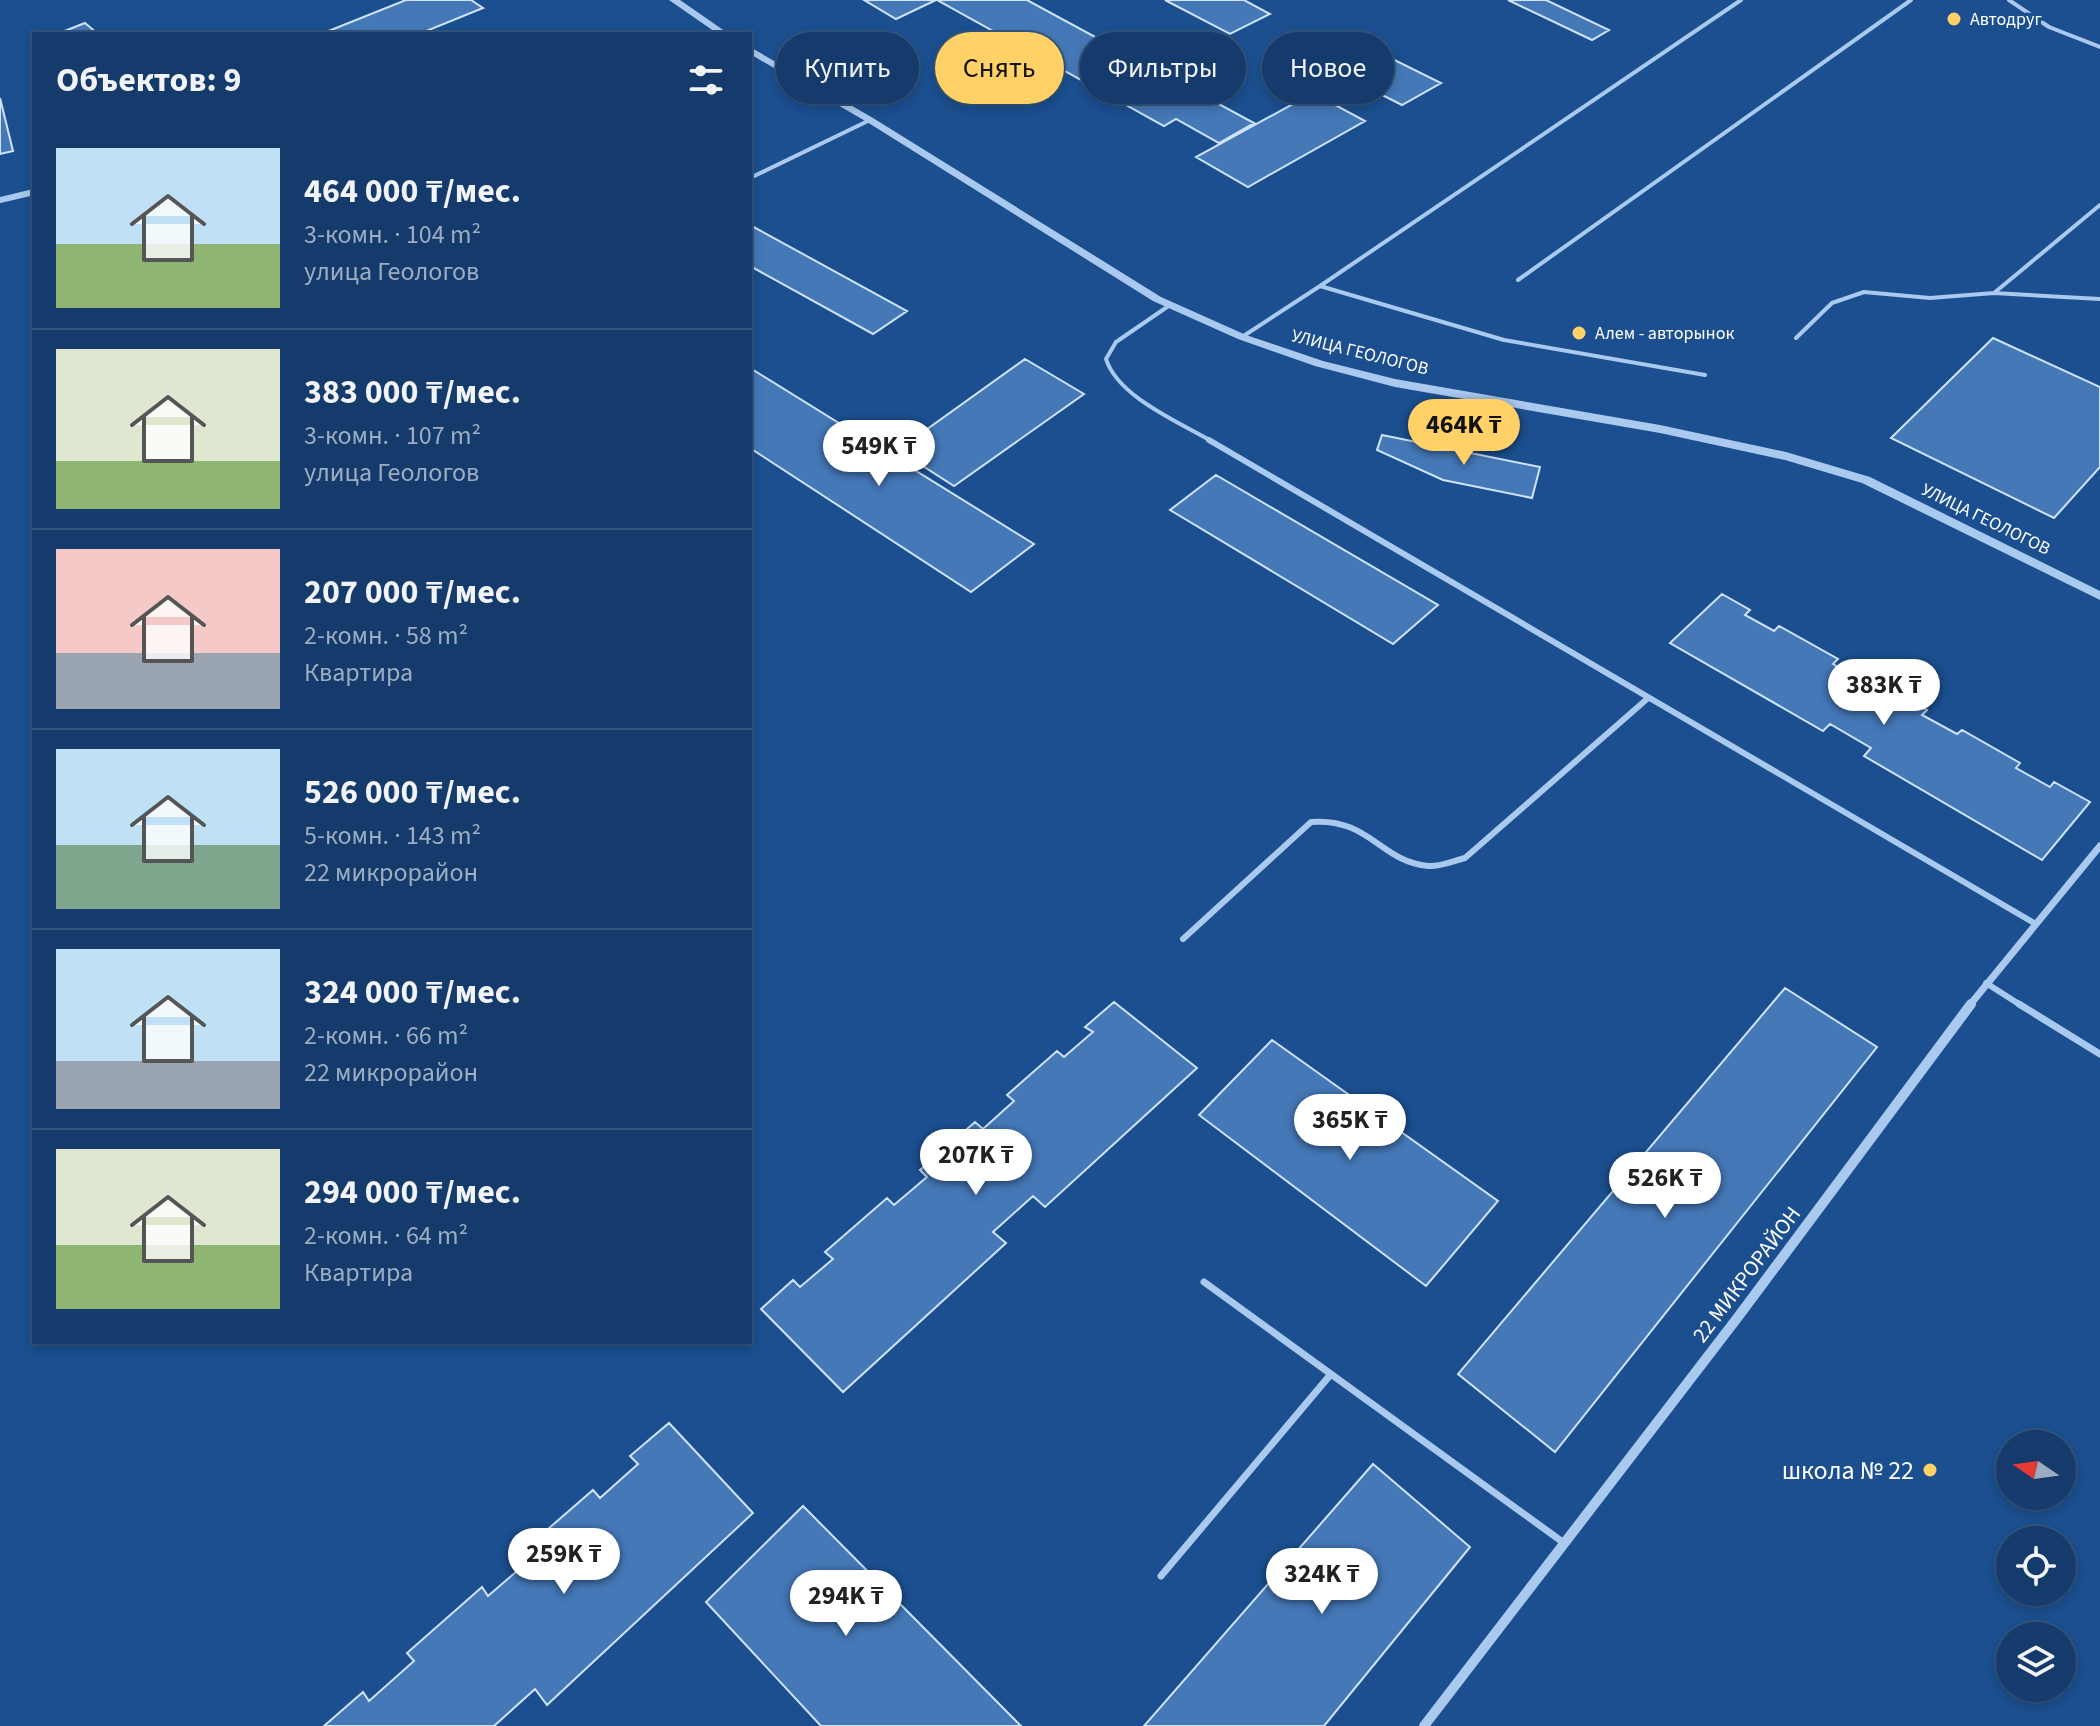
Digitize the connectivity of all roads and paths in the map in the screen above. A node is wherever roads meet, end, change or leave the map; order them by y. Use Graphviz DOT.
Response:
graph roads {
  1 [pos="674,0"];
  2 [pos="1741,0"];
  3 [pos="1911,0"];
  4 [pos="2009,0"];
  5 [pos="721,32"];
  6 [pos="2100,47"];
  7 [pos="752,51"];
  8 [pos="870,120"];
  9 [pos="752,177"];
  10 [pos="32,192"];
  11 [pos="0,200"];
  12 [pos="2100,205"];
  13 [pos="1518,280"];
  14 [pos="1320,286"];
  15 [pos="1994,293"];
  16 [pos="2100,299"];
  17 [pos="1170,305"];
  18 [pos="1242,337"];
  19 [pos="1796,338"];
  20 [pos="1705,375"];
  21 [pos="2100,596"];
  22 [pos="1647,699"];
  23 [pos="2100,846"];
  24 [pos="2034,923"];
  25 [pos="1183,939"];
  26 [pos="1986,983"];
  27 [pos="2100,1054"];
  28 [pos="1204,1282"];
  29 [pos="1331,1374"];
  30 [pos="1564,1543"];
  31 [pos="1161,1576"];
  32 [pos="1424,1726"];
  1 -- 5 [label="street"];
  2 -- 14 [label="lane"];
  3 -- 13 [label="lane"];
  4 -- 6 [label="lane"];
  7 -- 8 [label="street, УЛИЦА ГЕОЛОГОВ"];
  8 -- 9 [label="lane"];
  8 -- 17 [label="street, УЛИЦА ГЕОЛОГОВ"];
  10 -- 11 [label="street"];
  12 -- 15 [label="lane"];
  14 -- 18 [label="lane"];
  14 -- 20 [label="lane"];
  15 -- 16 [label="lane"];
  15 -- 19 [label="lane"];
  17 -- 18 [label="street, УЛИЦА ГЕОЛОГОВ"];
  17 -- 22 [label="lane"];
  18 -- 21 [label="street, УЛИЦА ГЕОЛОГОВ"];
  22 -- 24 [label="lane"];
  22 -- 25 [label="lane"];
  23 -- 24 [label="street, 22 МИКРОРАЙОН"];
  24 -- 26 [label="street, 22 МИКРОРАЙОН"];
  26 -- 27 [label="lane"];
  26 -- 30 [label="street, 22 МИКРОРАЙОН"];
  28 -- 29 [label="lane"];
  29 -- 30 [label="lane"];
  29 -- 31 [label="lane"];
  30 -- 32 [label="street, 22 МИКРОРАЙОН"];
}
